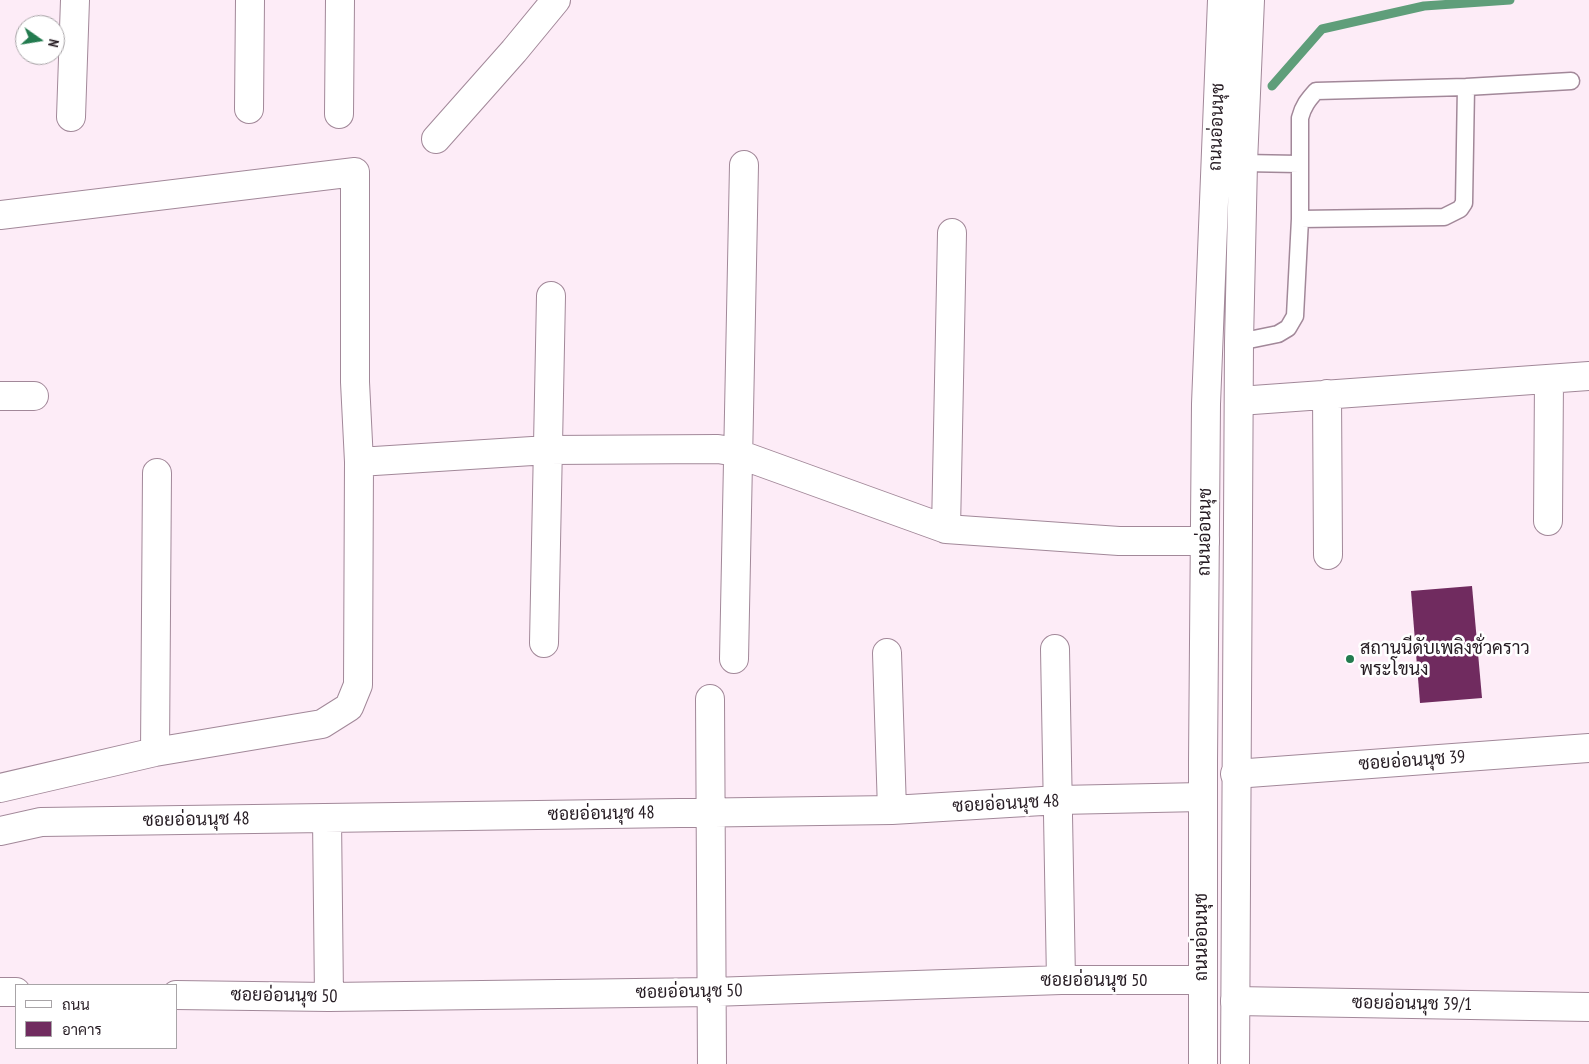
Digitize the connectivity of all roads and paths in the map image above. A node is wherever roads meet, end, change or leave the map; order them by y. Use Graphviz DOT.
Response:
graph roads {
  1 [pos="75,0"];
  2 [pos="250,0"];
  3 [pos="340,0"];
  4 [pos="556,0"];
  5 [pos="1222,0"];
  6 [pos="1250,0"];
  7 [pos="1571,81"];
  8 [pos="1466,87"];
  9 [pos="249,109"];
  10 [pos="339,114"];
  11 [pos="71,117"];
  12 [pos="436,139"];
  13 [pos="1244,163"];
  14 [pos="1299,164"];
  15 [pos="744,165"];
  16 [pos="0,215"];
  17 [pos="1300,219"];
  18 [pos="952,233"];
  19 [pos="551,296"];
  20 [pos="1239,342"];
  21 [pos="1589,376"];
  22 [pos="1549,379"];
  23 [pos="1327,394"];
  24 [pos="0,396"];
  25 [pos="34,396"];
  26 [pos="1239,401"];
  27 [pos="1206,404"];
  28 [pos="548,450"];
  29 [pos="740,455"];
  30 [pos="359,462"];
  31 [pos="157,473"];
  32 [pos="1548,521"];
  33 [pos="946,529"];
  34 [pos="1205,541"];
  35 [pos="1239,542"];
  36 [pos="1328,555"];
  37 [pos="544,644"];
  38 [pos="1055,649"];
  39 [pos="887,653"];
  40 [pos="734,659"];
  41 [pos="710,699"];
  42 [pos="1589,748"];
  43 [pos="155,752"];
  44 [pos="1235,785"];
  45 [pos="1203,786"];
  46 [pos="0,788"];
  47 [pos="1059,800"];
  48 [pos="892,810"];
  49 [pos="711,813"];
  50 [pos="327,818"];
  51 [pos="0,831"];
  52 [pos="1061,980"];
  53 [pos="1202,980"];
  54 [pos="0,992"];
  55 [pos="15,992"];
  56 [pos="712,992"];
  57 [pos="178,995"];
  58 [pos="329,997"];
  59 [pos="1235,1001"];
  60 [pos="1589,1007"];
  61 [pos="712,1064"];
  62 [pos="1202,1064"];
  63 [pos="1235,1064"];
  1 -- 11 [label="street"];
  2 -- 9 [label="street"];
  3 -- 10 [label="street"];
  4 -- 12 [label="street"];
  5 -- 27 [label="street, ถนนอ่อนนุช"];
  6 -- 13 [label="street, ถนนอ่อนนุช"];
  7 -- 8 [label="lane"];
  8 -- 14 [label="lane"];
  8 -- 17 [label="lane"];
  13 -- 14 [label="lane"];
  13 -- 20 [label="street, ถนนอ่อนนุช"];
  14 -- 17 [label="lane"];
  15 -- 29 [label="street"];
  16 -- 30 [label="street"];
  17 -- 20 [label="lane"];
  18 -- 33 [label="street"];
  19 -- 28 [label="street"];
  20 -- 26 [label="street, ถนนอ่อนนุช"];
  21 -- 22 [label="street"];
  22 -- 23 [label="street"];
  22 -- 32 [label="street"];
  23 -- 26 [label="street"];
  23 -- 36 [label="street"];
  24 -- 25 [label="street"];
  26 -- 27 [label="street"];
  26 -- 35 [label="street, ถนนอ่อนนุช"];
  27 -- 34 [label="street, ถนนอ่อนนุช"];
  28 -- 29 [label="street"];
  28 -- 30 [label="street"];
  28 -- 37 [label="street"];
  29 -- 33 [label="street"];
  29 -- 40 [label="street"];
  30 -- 43 [label="street"];
  31 -- 43 [label="street"];
  33 -- 34 [label="street"];
  34 -- 35 [label="street"];
  34 -- 45 [label="street, ถนนอ่อนนุช"];
  35 -- 44 [label="street, ถนนอ่อนนุช"];
  38 -- 47 [label="street"];
  39 -- 48 [label="street"];
  41 -- 49 [label="street"];
  42 -- 44 [label="street, ซอยอ่อนนุช 39"];
  43 -- 46 [label="street"];
  44 -- 45 [label="street, ซอยอ่อนนุช 39"];
  44 -- 59 [label="street, ถนนอ่อนนุช"];
  45 -- 47 [label="street, ซอยอ่อนนุช 48"];
  45 -- 53 [label="street, ถนนอ่อนนุช"];
  47 -- 48 [label="street, ซอยอ่อนนุช 48"];
  47 -- 52 [label="street"];
  48 -- 49 [label="street, ซอยอ่อนนุช 48"];
  49 -- 50 [label="street, ซอยอ่อนนุช 48"];
  49 -- 56 [label="street"];
  50 -- 51 [label="street, ซอยอ่อนนุช 48"];
  50 -- 58 [label="street"];
  52 -- 53 [label="street, ซอยอ่อนนุช 50"];
  52 -- 56 [label="street, ซอยอ่อนนุช 50"];
  53 -- 59 [label="street"];
  53 -- 62 [label="street, ถนนอ่อนนุช"];
  54 -- 55 [label="street"];
  56 -- 58 [label="street, ซอยอ่อนนุช 50"];
  56 -- 61 [label="street"];
  57 -- 58 [label="street, ซอยอ่อนนุช 50"];
  59 -- 60 [label="street, ซอยอ่อนนุช 39/1"];
  59 -- 63 [label="street, ถนนอ่อนนุช"];
}
